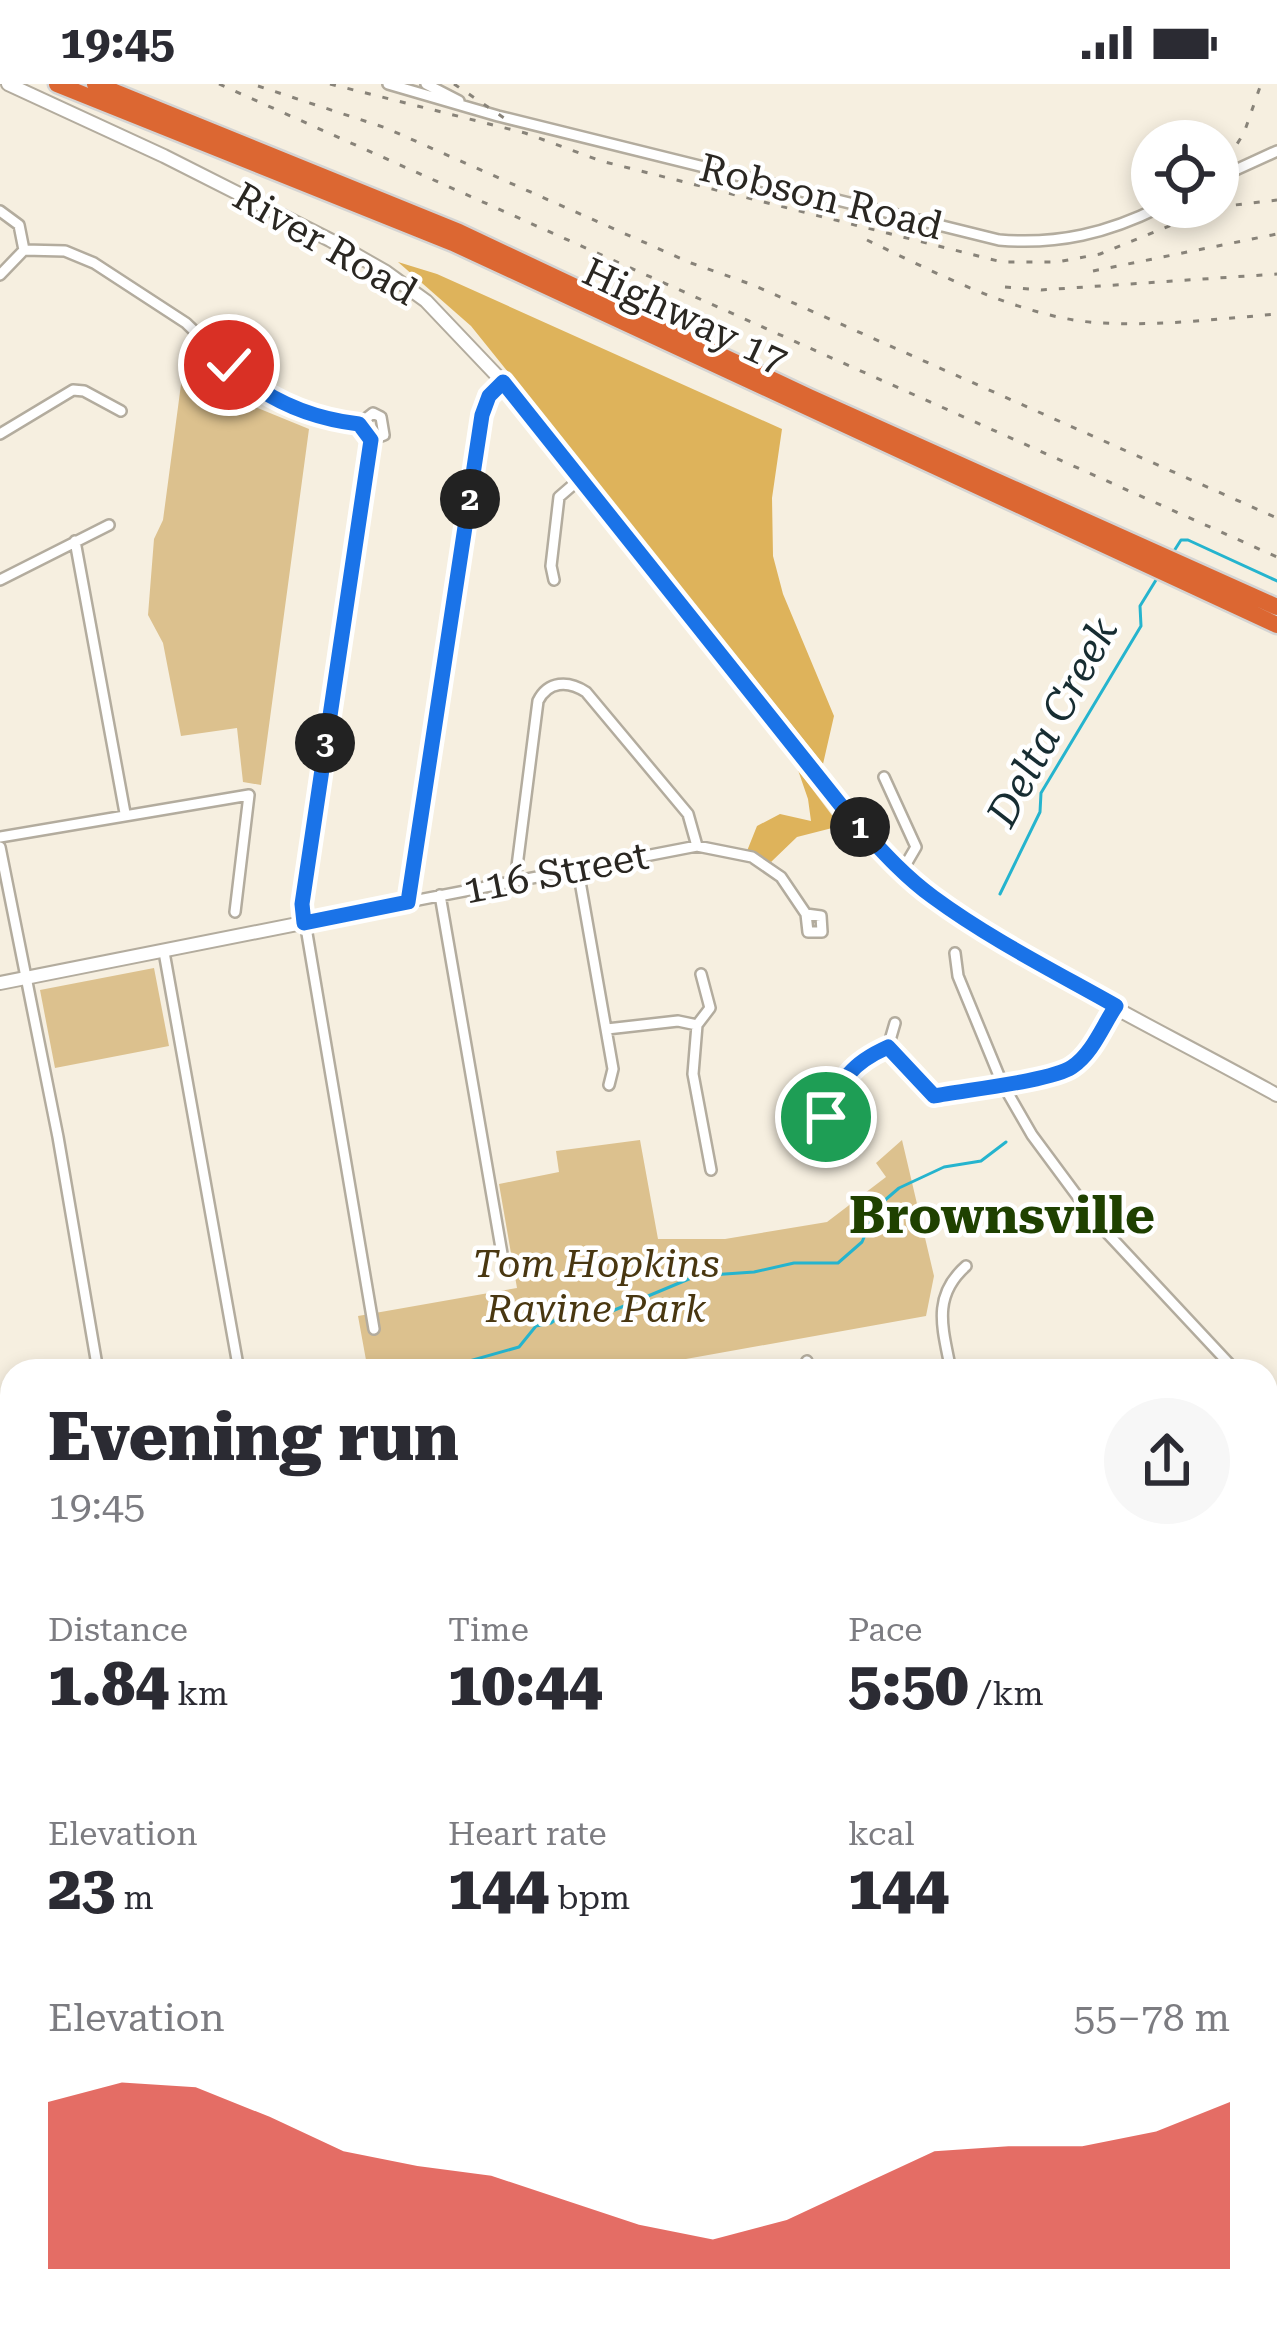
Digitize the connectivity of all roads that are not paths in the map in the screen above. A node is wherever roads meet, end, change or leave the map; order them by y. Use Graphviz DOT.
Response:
graph roads {
  1 [pos="8,84"];
  2 [pos="57,84"];
  3 [pos="95,84"];
  4 [pos="388,84"];
  5 [pos="427,84"];
  6 [pos="481,111"];
  7 [pos="1277,151"];
  8 [pos="1239,168"];
  9 [pos="0,211"];
  10 [pos="1131,221"];
  11 [pos="24,250"];
  12 [pos="0,275"];
  13 [pos="229,365"];
  14 [pos="245,380"];
  15 [pos="503,382"];
  16 [pos="122,411"];
  17 [pos="359,424"];
  18 [pos="0,434"];
  19 [pos="371,440"];
  20 [pos="581,478"];
  21 [pos="109,525"];
  22 [pos="75,541"];
  23 [pos="0,580"];
  24 [pos="554,580"];
  25 [pos="1277,607"];
  26 [pos="1277,625"];
  27 [pos="884,777"];
  28 [pos="125,813"];
  29 [pos="0,837"];
  30 [pos="697,846"];
  31 [pos="0,847"];
  32 [pos="578,870"];
  33 [pos="902,871"];
  34 [pos="515,882"];
  35 [pos="440,896"];
  36 [pos="408,902"];
  37 [pos="235,912"];
  38 [pos="806,914"];
  39 [pos="304,923"];
  40 [pos="164,952"];
  41 [pos="955,953"];
  42 [pos="701,974"];
  43 [pos="26,977"];
  44 [pos="0,982"];
  45 [pos="1116,1006"];
  46 [pos="896,1023"];
  47 [pos="697,1025"];
  48 [pos="607,1029"];
  49 [pos="888,1047"];
  50 [pos="1002,1083"];
  51 [pos="609,1085"];
  52 [pos="1277,1094"];
  53 [pos="826,1117"];
  54 [pos="711,1170"];
  55 [pos="966,1265"];
  56 [pos="505,1271"];
  57 [pos="374,1329"];
  58 [pos="96,1359"];
  59 [pos="237,1359"];
  60 [pos="949,1359"];
  61 [pos="1225,1359"];
  1 -- 15 [label="street, River Road"];
  2 -- 26 [label="highway, Highway 17"];
  3 -- 25 [label="highway, Highway 17"];
  4 -- 6 [label="street, Robson Road"];
  5 -- 6 [label="street, Robson Road"];
  6 -- 10 [label="street, Robson Road"];
  7 -- 8 [label="street"];
  9 -- 11 [label="street"];
  11 -- 12 [label="street"];
  11 -- 13 [label="street"];
  13 -- 14 [label="street"];
  13 -- 14 [label="street"];
  14 -- 17 [label="street"];
  15 -- 20 [label="street, River Road"];
  15 -- 36 [label="street"];
  16 -- 18 [label="street"];
  17 -- 19 [label="street"];
  17 -- 19 [label="street"];
  19 -- 39 [label="street"];
  20 -- 24 [label="street"];
  20 -- 33 [label="street, River Road"];
  21 -- 22 [label="street"];
  22 -- 23 [label="street"];
  22 -- 28 [label="street"];
  27 -- 33 [label="street"];
  28 -- 29 [label="street"];
  28 -- 37 [label="street"];
  30 -- 32 [label="street, 116 Street"];
  30 -- 34 [label="street"];
  30 -- 38 [label="street, 116 Street"];
  31 -- 43 [label="street"];
  32 -- 34 [label="street, 116 Street"];
  32 -- 48 [label="street"];
  33 -- 45 [label="street, River Road"];
  34 -- 35 [label="street, 116 Street"];
  35 -- 36 [label="street, 116 Street"];
  35 -- 56 [label="street"];
  36 -- 39 [label="street, 116 Street"];
  39 -- 40 [label="street, 116 Street"];
  39 -- 57 [label="street"];
  40 -- 43 [label="street, 116 Street"];
  40 -- 59 [label="street"];
  41 -- 50 [label="street"];
  42 -- 47 [label="street"];
  43 -- 44 [label="street, 116 Street"];
  43 -- 58 [label="street"];
  45 -- 50 [label="street"];
  45 -- 52 [label="street, River Road"];
  46 -- 49 [label="street"];
  47 -- 48 [label="street"];
  47 -- 54 [label="street"];
  48 -- 51 [label="street"];
  49 -- 50 [label="street"];
  49 -- 53 [label="street"];
  50 -- 61 [label="street"];
  55 -- 60 [label="street"];
}
